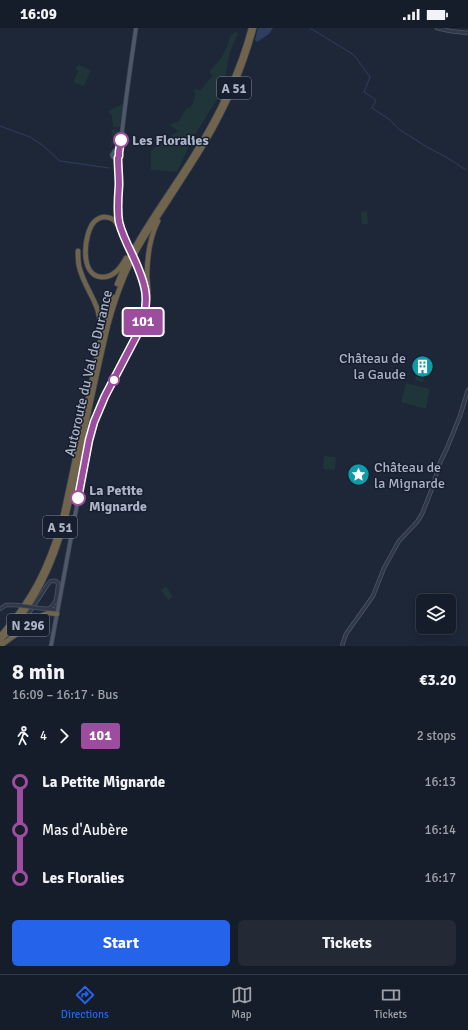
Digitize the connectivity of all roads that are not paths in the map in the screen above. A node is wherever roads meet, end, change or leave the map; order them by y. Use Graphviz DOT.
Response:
graph roads {
  1 [pos="136,28"];
  2 [pos="250,28"];
  3 [pos="254,28"];
  4 [pos="437,28"];
  5 [pos="468,33"];
  6 [pos="205,144"];
  7 [pos="117,152"];
  8 [pos="117,158"];
  9 [pos="147,226"];
  10 [pos="123,236"];
  11 [pos="78,251"];
  12 [pos="145,311"];
  13 [pos="468,390"];
  14 [pos="87,405"];
  15 [pos="0,609"];
  16 [pos="47,609"];
  17 [pos="56,612"];
  18 [pos="17,633"];
  19 [pos="0,636"];
  20 [pos="0,642"];
  21 [pos="0,646"];
  22 [pos="51,646"];
  23 [pos="342,646"];
  1 -- 7 [label="main road"];
  2 -- 9 [label="highway, Autoroute du Val de Durance / A 51"];
  3 -- 6 [label="highway, Autoroute du Val de Durance / A 51"];
  4 -- 5 [label="street"];
  6 -- 12 [label="highway"];
  6 -- 20 [label="highway, Autoroute du Val de Durance / A 51"];
  7 -- 8 [label="main road"];
  7 -- 8 [label="main road"];
  8 -- 10 [label="main road"];
  9 -- 10 [label="highway"];
  9 -- 14 [label="highway, Autoroute du Val de Durance / A 51"];
  10 -- 12 [label="main road, bridge"];
  11 -- 14 [label="highway"];
  12 -- 17 [label="main road"];
  13 -- 23 [label="street"];
  14 -- 19 [label="highway, Autoroute du Val de Durance / A 51"];
  15 -- 16 [label="street, bridge"];
  16 -- 17 [label="street"];
  16 -- 18 [label="street"];
  17 -- 18 [label="highway, N 296"];
  17 -- 22 [label="main road"];
  18 -- 21 [label="highway, N 296"];
}
